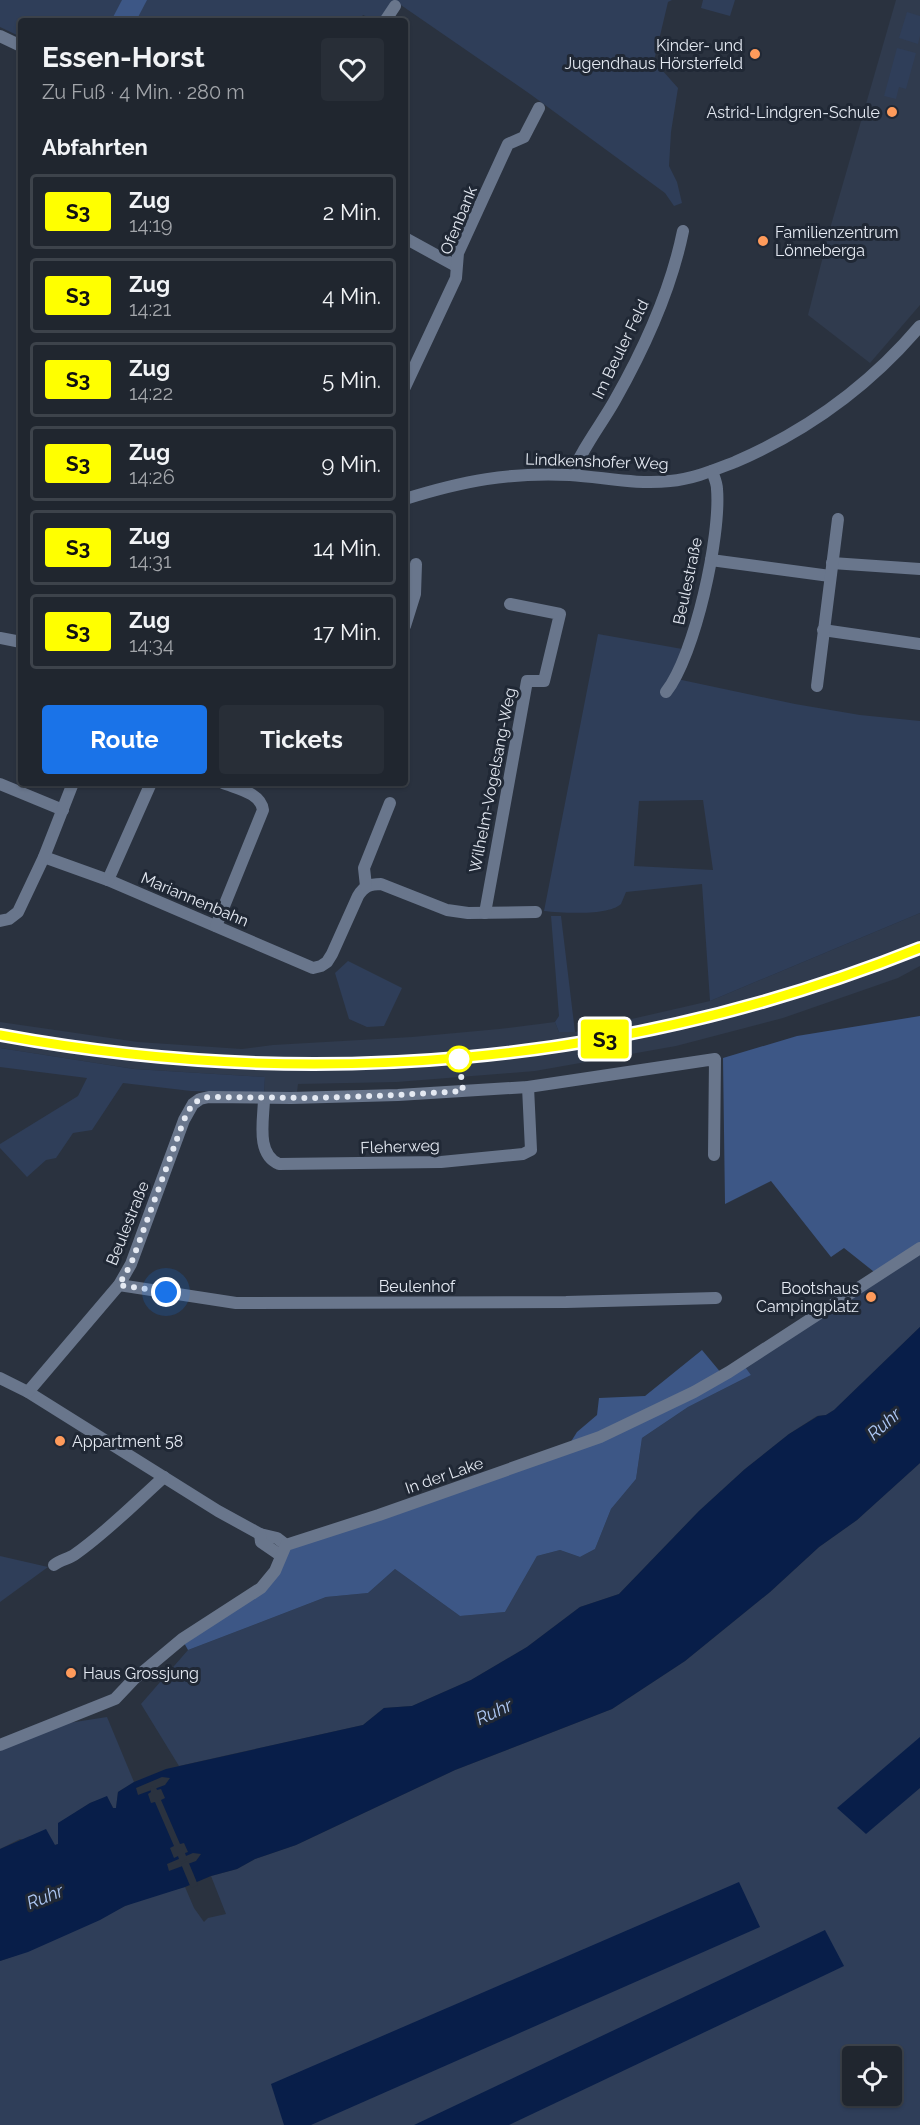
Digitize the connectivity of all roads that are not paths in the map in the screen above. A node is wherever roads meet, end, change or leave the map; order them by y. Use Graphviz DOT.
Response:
graph roads {
  1 [pos="394,6"];
  2 [pos="387,18"];
  3 [pos="539,108"];
  4 [pos="683,231"];
  5 [pos="408,240"];
  6 [pos="456,266"];
  7 [pos="920,326"];
  8 [pos="408,381"];
  9 [pos="712,471"];
  10 [pos="572,475"];
  11 [pos="408,498"];
  12 [pos="838,519"];
  13 [pos="711,560"];
  14 [pos="832,563"];
  15 [pos="416,564"];
  16 [pos="920,569"];
  17 [pos="830,576"];
  18 [pos="510,604"];
  19 [pos="408,616"];
  20 [pos="823,630"];
  21 [pos="0,638"];
  22 [pos="18,641"];
  23 [pos="920,644"];
  24 [pos="817,686"];
  25 [pos="666,692"];
  26 [pos="0,784"];
  27 [pos="73,786"];
  28 [pos="150,786"];
  29 [pos="230,786"];
  30 [pos="390,803"];
  31 [pos="63,810"];
  32 [pos="44,857"];
  33 [pos="108,880"];
  34 [pos="366,886"];
  35 [pos="536,912"];
  36 [pos="485,913"];
  37 [pos="0,921"];
  38 [pos="216,926"];
  39 [pos="528,1087"];
  40 [pos="264,1098"];
  41 [pos="714,1155"];
  42 [pos="920,1248"];
  43 [pos="119,1285"];
  44 [pos="716,1298"];
  45 [pos="0,1378"];
  46 [pos="28,1392"];
  47 [pos="164,1477"];
  48 [pos="283,1550"];
  49 [pos="54,1565"];
  50 [pos="0,1745"];
  1 -- 2 [label="street"];
  3 -- 6 [label="street, Ofenbank"];
  4 -- 10 [label="street, Im Beuler Feld"];
  5 -- 6 [label="street"];
  6 -- 8 [label="street, Ofenbank"];
  7 -- 9 [label="street, Lindkenshofer Weg"];
  9 -- 10 [label="street, Lindkenshofer Weg"];
  9 -- 13 [label="street, Beulestraße"];
  10 -- 11 [label="street, Lindkenshofer Weg"];
  12 -- 14 [label="street"];
  13 -- 17 [label="street"];
  13 -- 25 [label="street, Beulestraße"];
  14 -- 16 [label="street"];
  14 -- 17 [label="street"];
  15 -- 19 [label="street"];
  17 -- 20 [label="street"];
  18 -- 36 [label="street, Wilhelm-Vogelsang-Weg"];
  20 -- 23 [label="street"];
  20 -- 24 [label="street"];
  21 -- 22 [label="street"];
  26 -- 31 [label="street"];
  27 -- 31 [label="street"];
  28 -- 33 [label="street"];
  29 -- 38 [label="street"];
  30 -- 34 [label="street, Mariannenbahn"];
  31 -- 32 [label="street"];
  32 -- 33 [label="street, Mariannenbahn"];
  32 -- 37 [label="street"];
  33 -- 38 [label="street, Mariannenbahn"];
  34 -- 36 [label="street"];
  34 -- 38 [label="street, Mariannenbahn"];
  35 -- 36 [label="street"];
  39 -- 40 [label="street"];
  39 -- 40 [label="street, Fleherweg"];
  39 -- 41 [label="street"];
  40 -- 43 [label="street, Beulestraße"];
  42 -- 48 [label="street, In der Lake"];
  43 -- 44 [label="street, Beulenhof"];
  43 -- 46 [label="street, Beulestraße"];
  45 -- 46 [label="street"];
  46 -- 47 [label="street"];
  47 -- 48 [label="street"];
  47 -- 49 [label="street"];
  48 -- 50 [label="street"];
}
